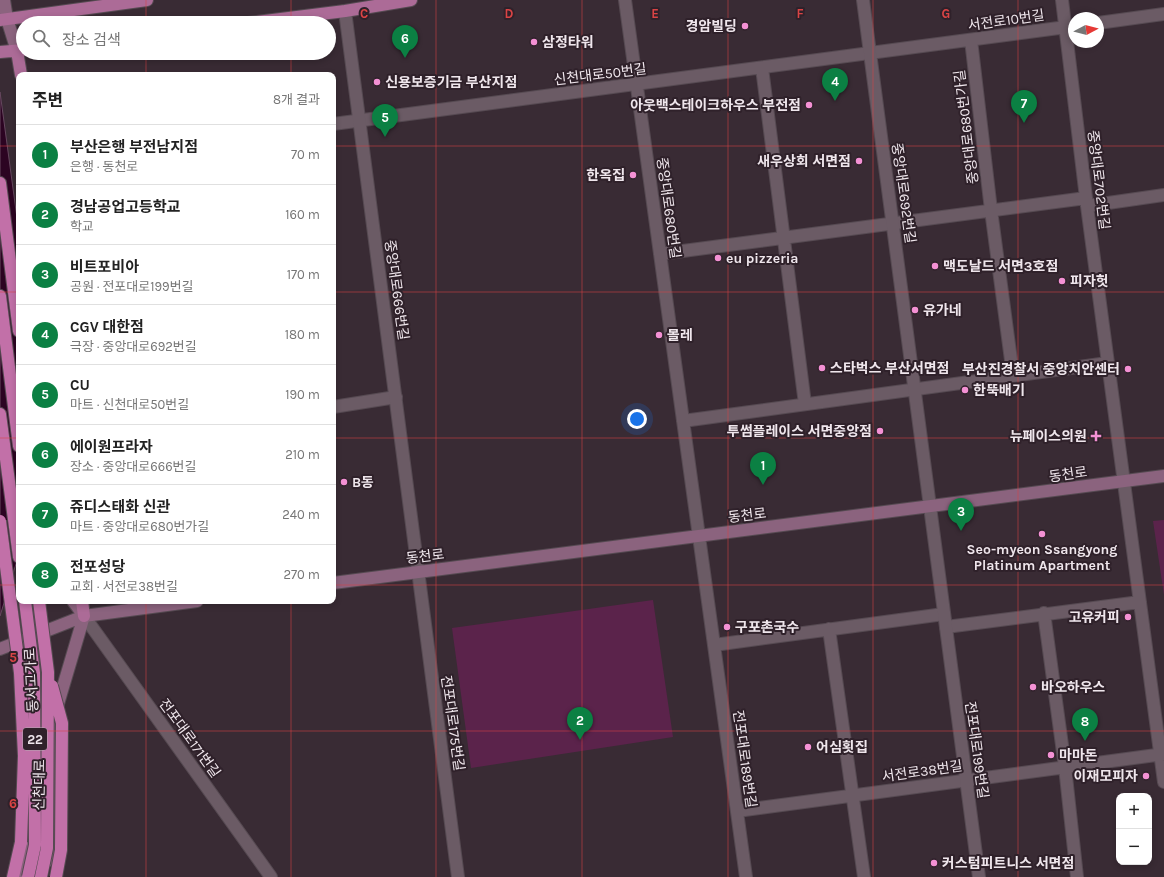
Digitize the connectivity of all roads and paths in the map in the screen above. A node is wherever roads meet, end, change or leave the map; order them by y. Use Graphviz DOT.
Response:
graph roads {
  1 [pos="4,0"];
  2 [pos="147,0"];
  3 [pos="411,0"];
  4 [pos="625,0"];
  5 [pos="863,0"];
  6 [pos="1062,0"];
  7 [pos="345,11"];
  8 [pos="1164,14"];
  9 [pos="27,16"];
  10 [pos="305,16"];
  11 [pos="16,17"];
  12 [pos="4,19"];
  13 [pos="1104,22"];
  14 [pos="1068,23"];
  15 [pos="1068,27"];
  16 [pos="971,40"];
  17 [pos="16,43"];
  18 [pos="1071,48"];
  19 [pos="16,51"];
  20 [pos="0,52"];
  21 [pos="870,54"];
  22 [pos="20,60"];
  23 [pos="762,68"];
  24 [pos="21,72"];
  25 [pos="637,84"];
  26 [pos="359,120"];
  27 [pos="336,124"];
  28 [pos="0,183"];
  29 [pos="1164,195"];
  30 [pos="1087,202"];
  31 [pos="991,210"];
  32 [pos="893,223"];
  33 [pos="784,238"];
  34 [pos="660,254"];
  35 [pos="0,296"];
  36 [pos="16,308"];
  37 [pos="1108,363"];
  38 [pos="1013,375"];
  39 [pos="915,390"];
  40 [pos="396,397"];
  41 [pos="805,404"];
  42 [pos="336,407"];
  43 [pos="0,414"];
  44 [pos="683,421"];
  45 [pos="16,422"];
  46 [pos="1164,476"];
  47 [pos="1124,482"];
  48 [pos="930,507"];
  49 [pos="0,521"];
  50 [pos="16,534"];
  51 [pos="699,536"];
  52 [pos="418,572"];
  53 [pos="336,583"];
  54 [pos="1140,602"];
  55 [pos="25,604"];
  56 [pos="39,604"];
  57 [pos="43,604"];
  58 [pos="75,604"];
  59 [pos="82,604"];
  60 [pos="174,604"];
  61 [pos="1044,613"];
  62 [pos="944,614"];
  63 [pos="84,616"];
  64 [pos="946,626"];
  65 [pos="829,629"];
  66 [pos="35,635"];
  67 [pos="714,645"];
  68 [pos="0,649"];
  69 [pos="48,672"];
  70 [pos="1162,755"];
  71 [pos="1065,767"];
  72 [pos="966,780"];
  73 [pos="1164,782"];
  74 [pos="854,795"];
  75 [pos="737,811"];
  76 [pos="12,877"];
  77 [pos="20,877"];
  78 [pos="28,877"];
  79 [pos="41,877"];
  80 [pos="47,877"];
  81 [pos="56,877"];
  82 [pos="271,877"];
  83 [pos="458,877"];
  84 [pos="746,877"];
  85 [pos="864,877"];
  86 [pos="979,877"];
  87 [pos="1077,877"];
  1 -- 12 [label="main road"];
  2 -- 9 [label="main road"];
  3 -- 7 [label="main road"];
  4 -- 25 [label="street, 중앙대로680번길"];
  5 -- 21 [label="street, 중앙대로692번길"];
  6 -- 14 [label="street, 중앙대로702번길"];
  7 -- 10 [label="main road"];
  7 -- 26 [label="street, 중앙대로666번길"];
  8 -- 13 [label="street"];
  11 -- 12 [label="main road"];
  12 -- 17 [label="main road"];
  15 -- 16 [label="street, 서전로10번길"];
  16 -- 21 [label="street, 서전로10번길"];
  16 -- 31 [label="street, 중앙대로680번가길"];
  18 -- 30 [label="street, 중앙대로702번길"];
  19 -- 20 [label="main road"];
  21 -- 23 [label="street, 신천대로50번길"];
  21 -- 32 [label="street, 중앙대로692번길"];
  22 -- 24 [label="main road"];
  23 -- 25 [label="street, 신천대로50번길"];
  23 -- 33 [label="street"];
  25 -- 26 [label="street, 신천대로50번길"];
  25 -- 34 [label="street, 중앙대로680번길"];
  26 -- 27 [label="street, 신천대로50번길"];
  26 -- 40 [label="street, 중앙대로666번길"];
  28 -- 36 [label="highway"];
  29 -- 30 [label="street"];
  30 -- 31 [label="street"];
  30 -- 37 [label="street, 중앙대로702번길"];
  31 -- 32 [label="street"];
  31 -- 38 [label="street, 중앙대로680번가길"];
  32 -- 33 [label="street"];
  32 -- 39 [label="street, 중앙대로692번길"];
  33 -- 34 [label="street"];
  33 -- 41 [label="street"];
  34 -- 44 [label="street, 중앙대로680번길"];
  35 -- 45 [label="highway"];
  37 -- 38 [label="street"];
  37 -- 47 [label="street, 중앙대로702번길"];
  38 -- 39 [label="street"];
  39 -- 41 [label="street"];
  39 -- 48 [label="street, 중앙대로692번길"];
  40 -- 42 [label="street"];
  40 -- 52 [label="street, 중앙대로666번길"];
  41 -- 44 [label="street"];
  43 -- 50 [label="highway"];
  44 -- 51 [label="street, 중앙대로680번길"];
  46 -- 47 [label="main road, 동천로"];
  47 -- 48 [label="main road, 동천로"];
  47 -- 54 [label="street, 중앙대로702번길"];
  48 -- 51 [label="main road, 동천로"];
  48 -- 62 [label="street, 전포대로199번길"];
  49 -- 76 [label="highway, bridge"];
  51 -- 52 [label="main road, 동천로"];
  51 -- 67 [label="street, 전포대로189번길"];
  52 -- 53 [label="main road, 동천로"];
  52 -- 83 [label="street, 전포대로175번길"];
  54 -- 61 [label="street"];
  54 -- 70 [label="street, 중앙대로702번길"];
  55 -- 78 [label="highway, 동서고가로 / 22, bridge"];
  56 -- 69 [label="highway, 동서고가로 / 22, bridge"];
  57 -- 66 [label="main road, 신천대로"];
  58 -- 63 [label="main road"];
  59 -- 63 [label="main road, 신천대로"];
  60 -- 63 [label="main road"];
  61 -- 64 [label="street"];
  61 -- 71 [label="street"];
  62 -- 64 [label="street, 전포대로199번길"];
  62 -- 65 [label="street"];
  63 -- 66 [label="main road"];
  63 -- 80 [label="main road, 신천대로"];
  63 -- 82 [label="street, 전포대로171번길"];
  64 -- 72 [label="street, 전포대로199번길"];
  65 -- 67 [label="street"];
  65 -- 74 [label="street"];
  66 -- 68 [label="main road"];
  66 -- 77 [label="main road, 신천대로"];
  67 -- 75 [label="street, 전포대로189번길"];
  69 -- 79 [label="highway, 동서고가로 / 22, bridge"];
  69 -- 81 [label="highway, bridge"];
  70 -- 71 [label="street, 서전로38번길"];
  70 -- 73 [label="street, 중앙대로702번길"];
  71 -- 72 [label="street, 서전로38번길"];
  71 -- 87 [label="street"];
  72 -- 74 [label="street, 서전로38번길"];
  72 -- 86 [label="street, 전포대로199번길"];
  74 -- 75 [label="street, 서전로38번길"];
  74 -- 85 [label="street"];
  75 -- 84 [label="street, 전포대로189번길"];
}
